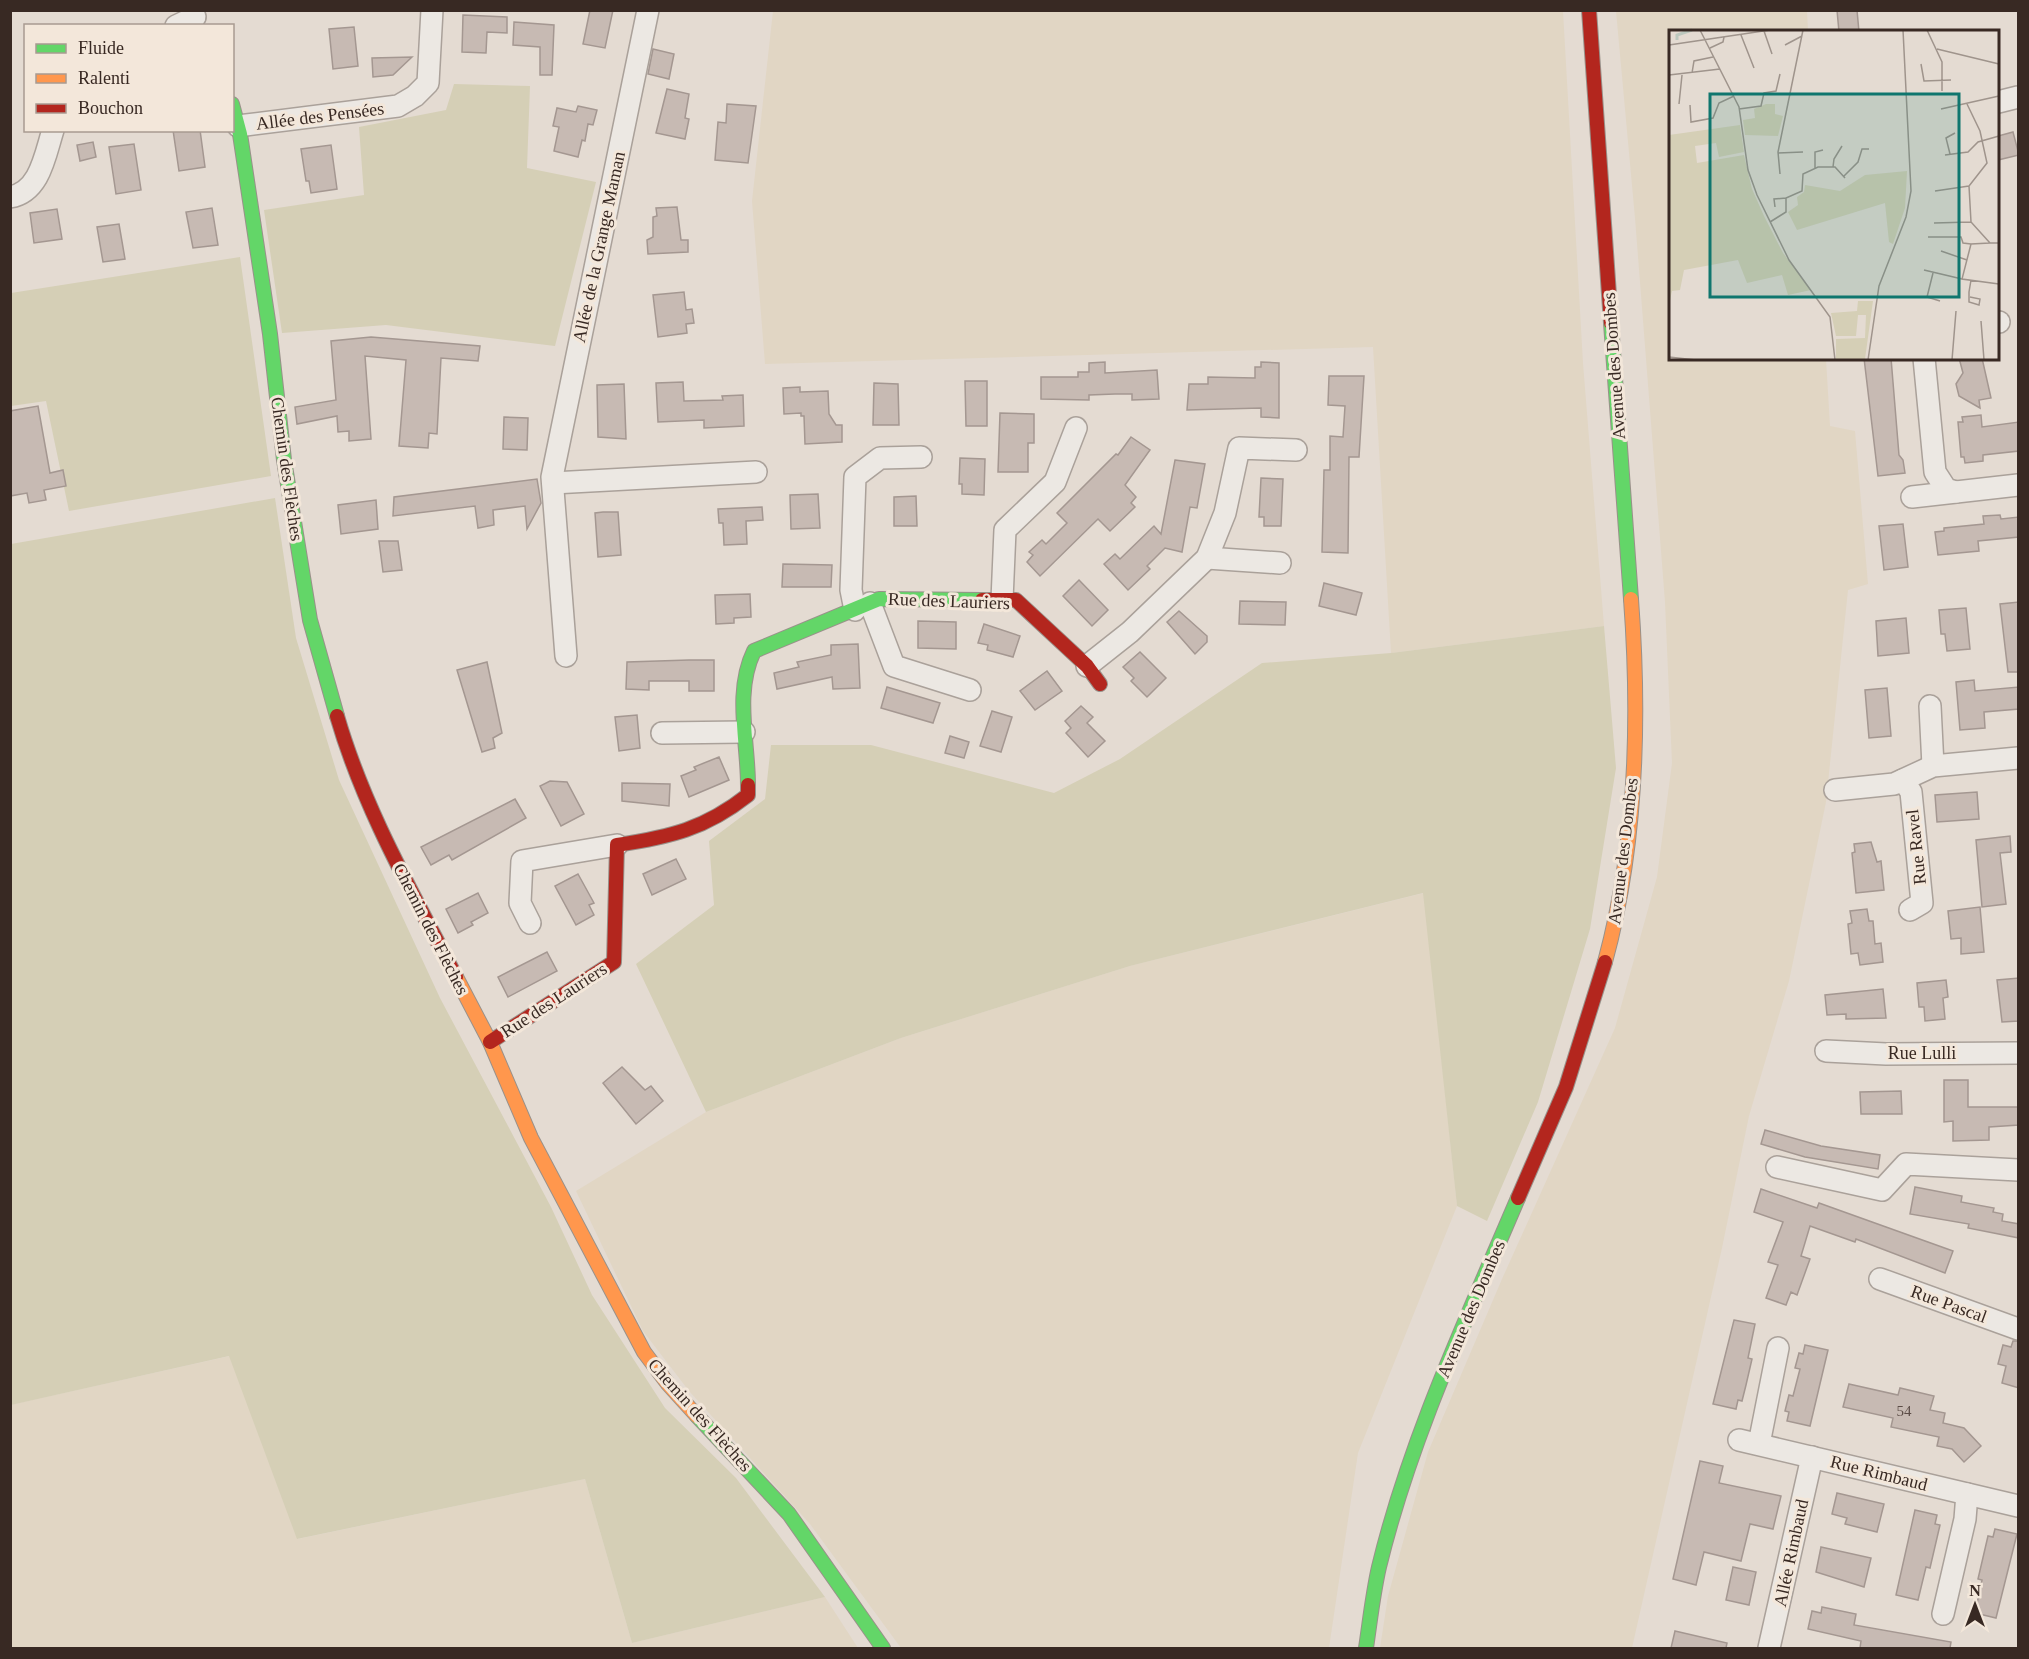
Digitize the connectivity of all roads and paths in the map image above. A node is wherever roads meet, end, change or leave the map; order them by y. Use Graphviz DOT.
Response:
graph roads {
  1 [pos="432,10"];
  2 [pos="648,10"];
  3 [pos="1589,10"];
  4 [pos="2019,97"];
  5 [pos="1999,102"];
  6 [pos="234,111"];
  7 [pos="238,126"];
  8 [pos="52,132"];
  9 [pos="10,197"];
  10 [pos="1924,360"];
  11 [pos="1076,428"];
  12 [pos="1296,450"];
  13 [pos="921,457"];
  14 [pos="756,472"];
  15 [pos="553,483"];
  16 [pos="2019,485"];
  17 [pos="1956,492"];
  18 [pos="1912,498"];
  19 [pos="1207,558"];
  20 [pos="1280,563"];
  21 [pos="1002,600"];
  22 [pos="862,606"];
  23 [pos="566,656"];
  24 [pos="1087,666"];
  25 [pos="1100,684"];
  26 [pos="970,690"];
  27 [pos="1930,706"];
  28 [pos="744,732"];
  29 [pos="662,733"];
  30 [pos="2019,758"];
  31 [pos="1933,766"];
  32 [pos="1903,780"];
  33 [pos="1835,790"];
  34 [pos="617,845"];
  35 [pos="1910,910"];
  36 [pos="530,923"];
  37 [pos="490,1042"];
  38 [pos="1826,1051"];
  39 [pos="2019,1053"];
  40 [pos="1777,1167"];
  41 [pos="2019,1170"];
  42 [pos="1880,1279"];
  43 [pos="2019,1329"];
  44 [pos="1778,1348"];
  45 [pos="1812,1457"];
  46 [pos="1966,1494"];
  47 [pos="2019,1506"];
  48 [pos="1943,1614"];
  49 [pos="884,1648"];
  50 [pos="1366,1648"];
  51 [pos="1769,1648"];
  1 -- 7 [label="street, Allée des Pensées"];
  2 -- 15 [label="street, Allée de la Grange Maman"];
  3 -- 50 [label="street, Avenue des Dombes"];
  4 -- 5 [label="street"];
  6 -- 7 [label="street, Chemin des Flèches"];
  7 -- 37 [label="street, Chemin des Flèches"];
  8 -- 9 [label="street"];
  10 -- 17 [label="street"];
  11 -- 21 [label="street"];
  12 -- 19 [label="street"];
  13 -- 22 [label="street"];
  14 -- 15 [label="street"];
  15 -- 23 [label="street, Allée de la Grange Maman"];
  16 -- 17 [label="street"];
  17 -- 18 [label="street"];
  19 -- 20 [label="street"];
  19 -- 24 [label="street"];
  21 -- 22 [label="street, Rue des Lauriers"];
  21 -- 24 [label="street, Rue des Lauriers"];
  22 -- 26 [label="street"];
  22 -- 28 [label="street, Rue des Lauriers"];
  24 -- 25 [label="street, Rue des Lauriers"];
  27 -- 31 [label="street"];
  28 -- 29 [label="street"];
  28 -- 34 [label="street, Rue des Lauriers"];
  30 -- 31 [label="street"];
  31 -- 32 [label="street"];
  32 -- 33 [label="street"];
  32 -- 35 [label="street, Rue Ravel"];
  34 -- 36 [label="street"];
  34 -- 37 [label="street, Rue des Lauriers"];
  37 -- 49 [label="street, Chemin des Flèches"];
  38 -- 39 [label="street, Rue Lulli"];
  40 -- 41 [label="street"];
  42 -- 43 [label="street, Rue Pascal"];
  44 -- 45 [label="street, Rue Rimbaud"];
  45 -- 46 [label="street, Rue Rimbaud"];
  45 -- 51 [label="street, Allée Rimbaud"];
  46 -- 47 [label="street, Rue Rimbaud"];
  46 -- 48 [label="street"];
}
